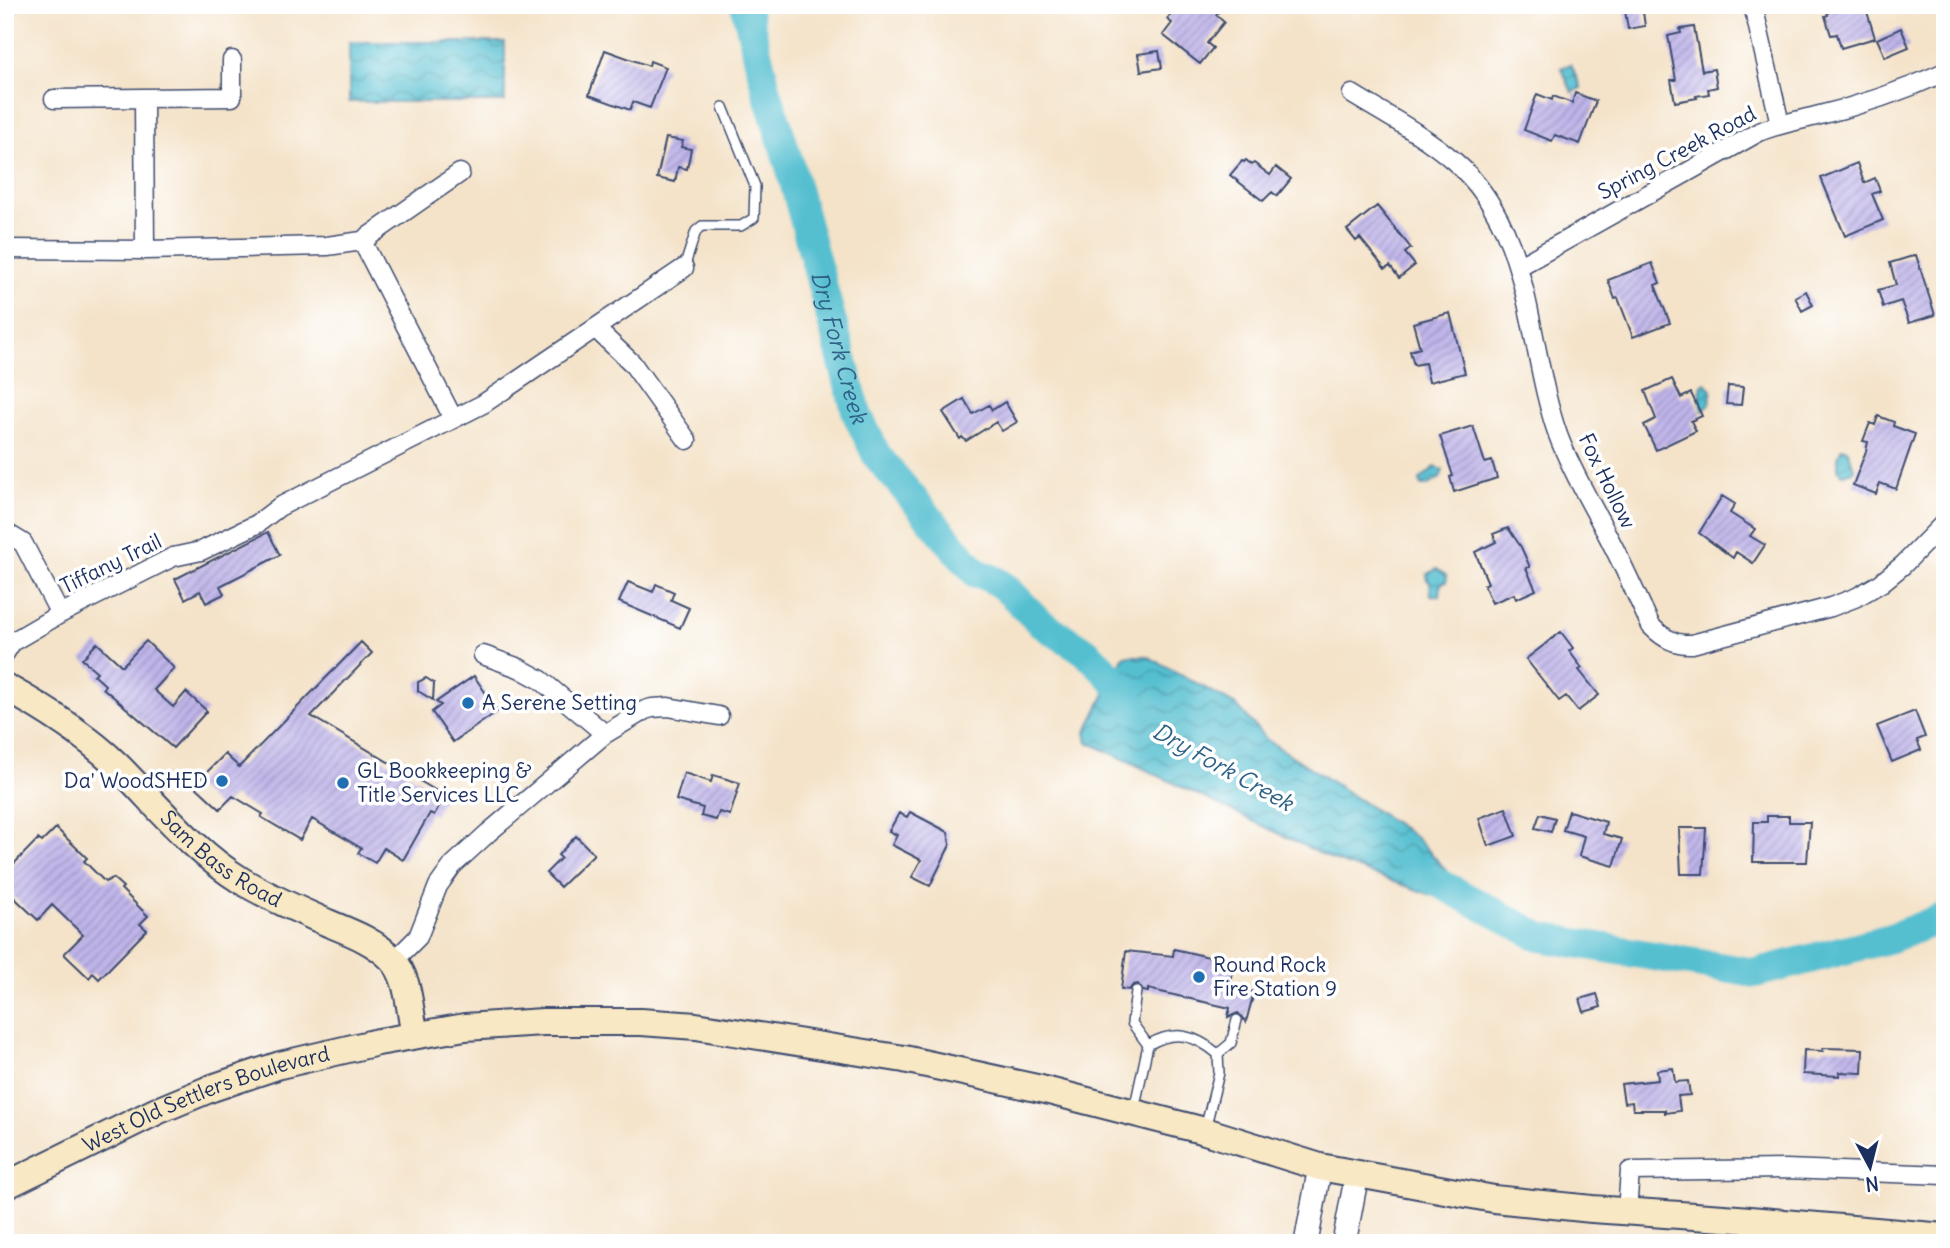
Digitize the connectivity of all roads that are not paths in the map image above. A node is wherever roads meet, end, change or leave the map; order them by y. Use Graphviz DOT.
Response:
graph roads {
  1 [pos="1753,5"];
  2 [pos="232,60"];
  3 [pos="1945,72"];
  4 [pos="1352,94"];
  5 [pos="54,99"];
  6 [pos="144,99"];
  7 [pos="723,107"];
  8 [pos="1780,124"];
  9 [pos="460,173"];
  10 [pos="362,241"];
  11 [pos="5,248"];
  12 [pos="145,250"];
  13 [pos="1518,267"];
  14 [pos="684,268"];
  15 [pos="596,329"];
  16 [pos="453,418"];
  17 [pos="687,440"];
  18 [pos="1945,522"];
  19 [pos="5,532"];
  20 [pos="60,614"];
  21 [pos="5,653"];
  22 [pos="483,656"];
  23 [pos="5,687"];
  24 [pos="719,716"];
  25 [pos="605,734"];
  26 [pos="394,961"];
  27 [pos="1136,990"];
  28 [pos="1237,1020"];
  29 [pos="415,1034"];
  30 [pos="1148,1045"];
  31 [pos="1218,1054"];
  32 [pos="1133,1113"];
  33 [pos="1205,1131"];
  34 [pos="1320,1167"];
  35 [pos="1357,1174"];
  36 [pos="1945,1175"];
  37 [pos="5,1186"];
  38 [pos="1627,1212"];
  39 [pos="1945,1237"];
  40 [pos="1306,1243"];
  41 [pos="1343,1243"];
  1 -- 8 [label="street"];
  2 -- 6 [label="street"];
  3 -- 8 [label="street, Spring Creek Road"];
  4 -- 13 [label="street, Fox Hollow"];
  5 -- 6 [label="street"];
  6 -- 12 [label="street"];
  7 -- 14 [label="lane"];
  8 -- 13 [label="street, Spring Creek Road"];
  9 -- 10 [label="street"];
  10 -- 12 [label="street"];
  10 -- 16 [label="street"];
  11 -- 12 [label="street"];
  13 -- 18 [label="street, Fox Hollow"];
  14 -- 15 [label="street, Tiffany Trail"];
  15 -- 16 [label="street, Tiffany Trail"];
  15 -- 17 [label="street"];
  16 -- 20 [label="street, Tiffany Trail"];
  19 -- 20 [label="street"];
  20 -- 21 [label="street, Tiffany Trail"];
  22 -- 25 [label="street"];
  23 -- 26 [label="main road, Sam Bass Road"];
  24 -- 25 [label="street"];
  25 -- 26 [label="street"];
  26 -- 29 [label="main road"];
  27 -- 30 [label="lane"];
  28 -- 31 [label="lane"];
  29 -- 32 [label="main road, West Old Settlers Boulevard"];
  29 -- 37 [label="main road, West Old Settlers Boulevard"];
  30 -- 31 [label="lane"];
  30 -- 32 [label="lane"];
  31 -- 33 [label="lane"];
  32 -- 33 [label="main road, West Old Settlers Boulevard"];
  33 -- 34 [label="main road, West Old Settlers Boulevard"];
  34 -- 35 [label="main road, West Old Settlers Boulevard"];
  34 -- 40 [label="street"];
  35 -- 38 [label="main road, West Old Settlers Boulevard"];
  35 -- 41 [label="street"];
  36 -- 38 [label="street"];
  38 -- 39 [label="main road, West Old Settlers Boulevard"];
}
